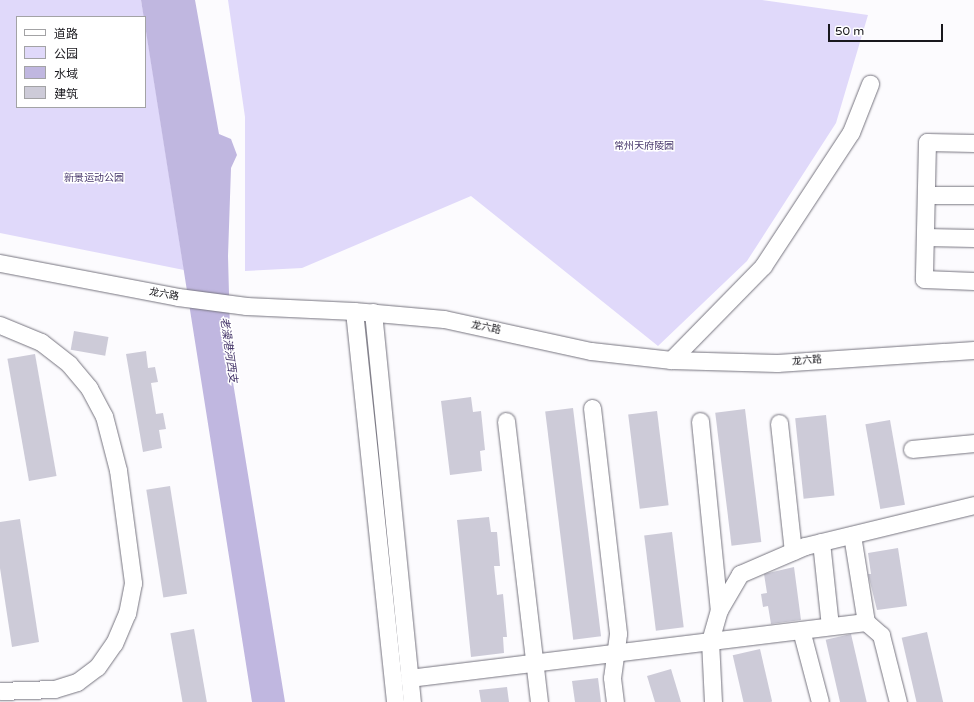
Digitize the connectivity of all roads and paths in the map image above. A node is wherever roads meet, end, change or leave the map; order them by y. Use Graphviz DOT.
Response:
graph roads {
  1 [pos="870,84"];
  2 [pos="974,143"];
  3 [pos="926,195"];
  4 [pos="974,195"];
  5 [pos="925,237"];
  6 [pos="974,238"];
  7 [pos="0,263"];
  8 [pos="974,280"];
  9 [pos="354,311"];
  10 [pos="373,312"];
  11 [pos="0,325"];
  12 [pos="974,350"];
  13 [pos="671,360"];
  14 [pos="592,408"];
  15 [pos="506,421"];
  16 [pos="700,421"];
  17 [pos="779,424"];
  18 [pos="974,443"];
  19 [pos="912,449"];
  20 [pos="974,505"];
  21 [pos="852,535"];
  22 [pos="821,542"];
  23 [pos="793,551"];
  24 [pos="718,610"];
  25 [pos="866,622"];
  26 [pos="830,626"];
  27 [pos="801,630"];
  28 [pos="710,641"];
  29 [pos="616,652"];
  30 [pos="535,662"];
  31 [pos="409,678"];
  32 [pos="0,691"];
  33 [pos="395,702"];
  34 [pos="412,702"];
  35 [pos="539,702"];
  36 [pos="615,702"];
  37 [pos="713,702"];
  38 [pos="820,702"];
  39 [pos="898,702"];
  1 -- 13 [label="street"];
  2 -- 3 [label="street"];
  3 -- 4 [label="street"];
  3 -- 5 [label="street"];
  5 -- 6 [label="street"];
  5 -- 8 [label="street"];
  7 -- 9 [label="street, 龙六路"];
  9 -- 10 [label="street, 龙六路"];
  9 -- 33 [label="street"];
  10 -- 13 [label="street, 龙六路"];
  10 -- 31 [label="street"];
  11 -- 32 [label="street"];
  12 -- 13 [label="street, 龙六路"];
  14 -- 29 [label="street"];
  15 -- 30 [label="street"];
  16 -- 24 [label="street"];
  17 -- 23 [label="street"];
  18 -- 19 [label="street"];
  20 -- 21 [label="street"];
  21 -- 22 [label="street"];
  21 -- 25 [label="street"];
  22 -- 23 [label="street"];
  22 -- 26 [label="street"];
  23 -- 24 [label="street"];
  24 -- 28 [label="street"];
  25 -- 26 [label="street"];
  25 -- 39 [label="street"];
  26 -- 27 [label="street"];
  27 -- 28 [label="street"];
  27 -- 38 [label="street"];
  28 -- 29 [label="street"];
  28 -- 37 [label="street"];
  29 -- 30 [label="street"];
  29 -- 36 [label="street"];
  30 -- 31 [label="street"];
  30 -- 35 [label="street"];
  31 -- 34 [label="street"];
}
